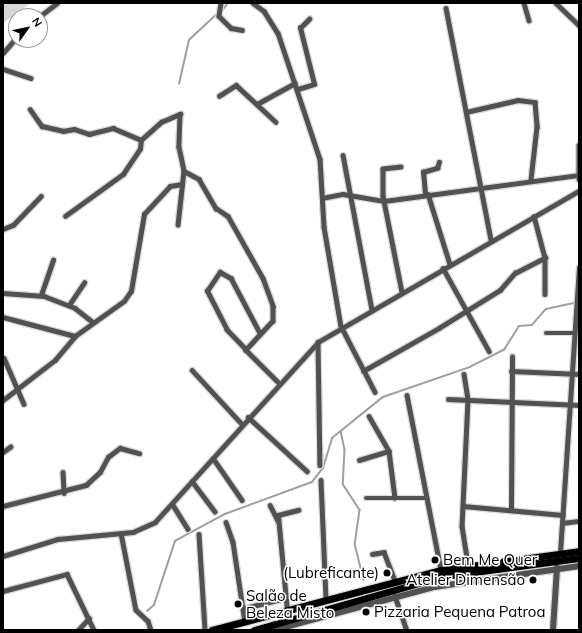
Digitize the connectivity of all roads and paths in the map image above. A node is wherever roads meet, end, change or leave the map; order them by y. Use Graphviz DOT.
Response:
graph roads {
  1 [pos="57,3"];
  2 [pos="221,3"];
  3 [pos="253,3"];
  4 [pos="524,3"];
  5 [pos="556,3"];
  6 [pos="446,8"];
  7 [pos="48,10"];
  8 [pos="309,19"];
  9 [pos="529,20"];
  10 [pos="579,25"];
  11 [pos="242,30"];
  12 [pos="3,69"];
  13 [pos="31,78"];
  14 [pos="296,83"];
  15 [pos="298,89"];
  16 [pos="219,96"];
  17 [pos="257,104"];
  18 [pos="30,110"];
  19 [pos="466,112"];
  20 [pos="276,122"];
  21 [pos="141,140"];
  22 [pos="579,144"];
  23 [pos="344,155"];
  24 [pos="439,162"];
  25 [pos="401,167"];
  26 [pos="184,171"];
  27 [pos="579,175"];
  28 [pos="579,179"];
  29 [pos="531,180"];
  30 [pos="182,184"];
  31 [pos="481,187"];
  32 [pos="579,191"];
  33 [pos="426,194"];
  34 [pos="350,195"];
  35 [pos="41,196"];
  36 [pos="322,198"];
  37 [pos="384,201"];
  38 [pos="65,216"];
  39 [pos="534,216"];
  40 [pos="178,225"];
  41 [pos="3,229"];
  42 [pos="491,240"];
  43 [pos="545,258"];
  44 [pos="53,260"];
  45 [pos="450,264"];
  46 [pos="443,268"];
  47 [pos="579,268"];
  48 [pos="84,283"];
  49 [pos="402,292"];
  50 [pos="3,293"];
  51 [pos="546,294"];
  52 [pos="41,295"];
  53 [pos="69,305"];
  54 [pos="372,310"];
  55 [pos="467,310"];
  56 [pos="3,317"];
  57 [pos="93,322"];
  58 [pos="341,326"];
  59 [pos="577,327"];
  60 [pos="260,333"];
  61 [pos="546,333"];
  62 [pos="575,333"];
  63 [pos="75,336"];
  64 [pos="318,342"];
  65 [pos="246,350"];
  66 [pos="489,351"];
  67 [pos="512,357"];
  68 [pos="4,358"];
  69 [pos="192,370"];
  70 [pos="363,371"];
  71 [pos="511,372"];
  72 [pos="571,373"];
  73 [pos="464,374"];
  74 [pos="579,374"];
  75 [pos="278,382"];
  76 [pos="16,391"];
  77 [pos="375,392"];
  78 [pos="407,396"];
  79 [pos="448,399"];
  80 [pos="3,400"];
  81 [pos="468,400"];
  82 [pos="510,400"];
  83 [pos="24,404"];
  84 [pos="570,405"];
  85 [pos="579,405"];
  86 [pos="369,416"];
  87 [pos="248,417"];
  88 [pos="242,424"];
  89 [pos="10,447"];
  90 [pos="389,451"];
  91 [pos="3,452"];
  92 [pos="139,453"];
  93 [pos="212,458"];
  94 [pos="359,460"];
  95 [pos="320,465"];
  96 [pos="307,471"];
  97 [pos="63,472"];
  98 [pos="322,480"];
  99 [pos="192,481"];
  100 [pos="64,493"];
  101 [pos="366,498"];
  102 [pos="394,498"];
  103 [pos="427,498"];
  104 [pos="242,500"];
  105 [pos="173,505"];
  106 [pos="270,505"];
  107 [pos="3,506"];
  108 [pos="463,506"];
  109 [pos="511,509"];
  110 [pos="298,510"];
  111 [pos="215,511"];
  112 [pos="563,515"];
  113 [pos="278,521"];
  114 [pos="579,521"];
  115 [pos="226,522"];
  116 [pos="562,523"];
  117 [pos="188,530"];
  118 [pos="121,533"];
  119 [pos="199,534"];
  120 [pos="579,551"];
  121 [pos="560,553"];
  122 [pos="372,554"];
  123 [pos="3,556"];
  124 [pos="579,558"];
  125 [pos="468,565"];
  126 [pos="579,566"];
  127 [pos="558,568"];
  128 [pos="441,570"];
  129 [pos="395,580"];
  130 [pos="3,591"];
  131 [pos="395,596"];
  132 [pos="285,598"];
  133 [pos="326,599"];
  134 [pos="245,608"];
  135 [pos="287,610"];
  136 [pos="89,618"];
  137 [pos="245,622"];
  138 [pos="78,630"];
  139 [pos="94,630"];
  140 [pos="151,630"];
  141 [pos="206,630"];
  142 [pos="212,630"];
  143 [pos="254,630"];
  144 [pos="274,630"];
  145 [pos="407,630"];
  146 [pos="553,630"];
  1 -- 7 [label="street"];
  2 -- 11 [label="street"];
  3 -- 14 [label="street"];
  4 -- 9 [label="street"];
  5 -- 10 [label="street"];
  6 -- 19 [label="street"];
  8 -- 15 [label="street"];
  12 -- 13 [label="street"];
  14 -- 15 [label="street"];
  14 -- 17 [label="street"];
  15 -- 36 [label="street"];
  16 -- 17 [label="street"];
  17 -- 20 [label="street"];
  18 -- 21 [label="street"];
  19 -- 29 [label="street"];
  19 -- 31 [label="street"];
  21 -- 26 [label="street"];
  21 -- 38 [label="street"];
  22 -- 27 [label="street"];
  23 -- 34 [label="street"];
  24 -- 33 [label="street"];
  25 -- 37 [label="street"];
  26 -- 30 [label="street"];
  26 -- 60 [label="street"];
  27 -- 28 [label="street"];
  27 -- 29 [label="street"];
  29 -- 31 [label="street"];
  30 -- 40 [label="street"];
  30 -- 57 [label="street"];
  31 -- 33 [label="street"];
  31 -- 42 [label="street"];
  32 -- 39 [label="street"];
  33 -- 37 [label="street"];
  33 -- 45 [label="street"];
  34 -- 36 [label="street"];
  34 -- 37 [label="street"];
  34 -- 54 [label="street"];
  35 -- 41 [label="street"];
  36 -- 58 [label="street"];
  37 -- 49 [label="street"];
  39 -- 42 [label="street"];
  39 -- 43 [label="street"];
  42 -- 45 [label="street"];
  43 -- 51 [label="street"];
  43 -- 55 [label="street"];
  44 -- 52 [label="street"];
  45 -- 46 [label="street"];
  46 -- 49 [label="street"];
  46 -- 55 [label="street"];
  47 -- 59 [label="street"];
  48 -- 53 [label="street"];
  49 -- 54 [label="street"];
  50 -- 52 [label="street"];
  52 -- 53 [label="street"];
  53 -- 57 [label="street"];
  54 -- 58 [label="street"];
  55 -- 66 [label="street"];
  55 -- 70 [label="street"];
  56 -- 63 [label="street"];
  57 -- 63 [label="street"];
  58 -- 64 [label="street"];
  58 -- 70 [label="street"];
  59 -- 62 [label="street"];
  60 -- 65 [label="street"];
  60 -- 65 [label="street"];
  61 -- 62 [label="street"];
  62 -- 72 [label="street"];
  63 -- 76 [label="street"];
  64 -- 75 [label="street"];
  64 -- 95 [label="street"];
  65 -- 75 [label="street"];
  67 -- 71 [label="street"];
  68 -- 76 [label="street"];
  69 -- 88 [label="street"];
  70 -- 77 [label="street"];
  71 -- 72 [label="street"];
  71 -- 82 [label="street"];
  72 -- 74 [label="street"];
  72 -- 84 [label="street"];
  73 -- 81 [label="street"];
  75 -- 87 [label="street"];
  76 -- 80 [label="street"];
  76 -- 83 [label="street"];
  78 -- 103 [label="street"];
  79 -- 81 [label="street"];
  81 -- 82 [label="street"];
  81 -- 108 [label="street"];
  82 -- 84 [label="street"];
  82 -- 109 [label="street"];
  84 -- 85 [label="street"];
  84 -- 112 [label="street"];
  86 -- 90 [label="street"];
  87 -- 88 [label="street"];
  87 -- 96 [label="street"];
  88 -- 93 [label="street"];
  89 -- 91 [label="street"];
  90 -- 94 [label="street"];
  90 -- 102 [label="street"];
  92 -- 100 [label="street"];
  93 -- 99 [label="street"];
  93 -- 104 [label="street"];
  97 -- 100 [label="street"];
  98 -- 133 [label="street"];
  99 -- 105 [label="street"];
  99 -- 111 [label="street"];
  100 -- 107 [label="street"];
  101 -- 102 [label="street"];
  102 -- 103 [label="street"];
  103 -- 128 [label="street"];
  105 -- 117 [label="street"];
  105 -- 118 [label="street"];
  106 -- 113 [label="street"];
  108 -- 109 [label="street"];
  108 -- 125 [label="street"];
  109 -- 112 [label="street"];
  110 -- 113 [label="street"];
  112 -- 116 [label="street"];
  113 -- 132 [label="street"];
  114 -- 116 [label="street"];
  115 -- 134 [label="street"];
  116 -- 121 [label="street"];
  118 -- 123 [label="street"];
  118 -- 140 [label="street"];
  119 -- 141 [label="street"];
  120 -- 121 [label="main road"];
  121 -- 125 [label="main road"];
  122 -- 129 [label="street"];
  124 -- 143 [label="main road"];
  125 -- 128 [label="main road"];
  126 -- 127 [label="street"];
  127 -- 131 [label="street"];
  127 -- 146 [label="street"];
  128 -- 129 [label="main road"];
  129 -- 133 [label="main road"];
  130 -- 136 [label="street"];
  131 -- 144 [label="street"];
  131 -- 145 [label="street"];
  132 -- 134 [label="street"];
  132 -- 135 [label="street"];
  133 -- 135 [label="main road"];
  134 -- 137 [label="street"];
  135 -- 137 [label="main road"];
  136 -- 138 [label="street"];
  136 -- 139 [label="street"];
  137 -- 142 [label="main road"];
}
